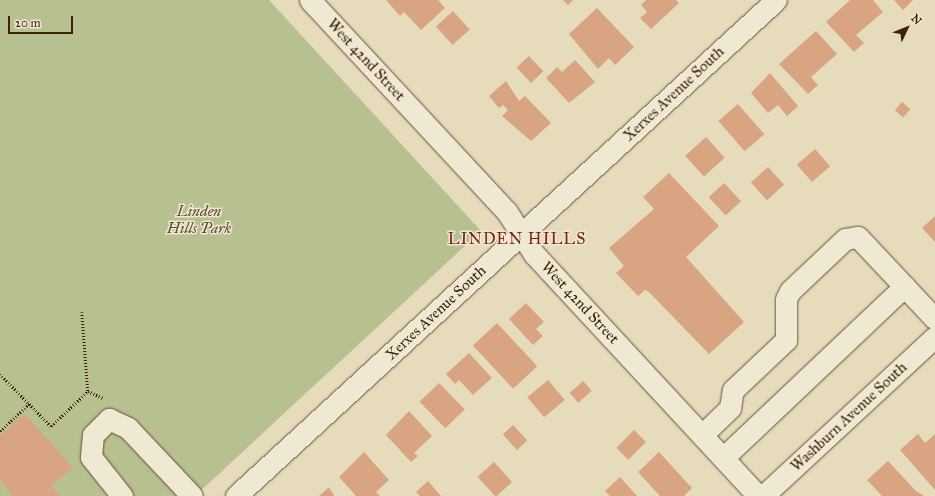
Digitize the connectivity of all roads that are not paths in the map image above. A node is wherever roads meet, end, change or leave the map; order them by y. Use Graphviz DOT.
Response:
graph roads {
  1 [pos="310,0"];
  2 [pos="776,0"];
  3 [pos="522,234"];
  4 [pos="904,286"];
  5 [pos="935,319"];
  6 [pos="935,337"];
  7 [pos="730,408"];
  8 [pos="752,431"];
  9 [pos="702,435"];
  10 [pos="723,458"];
  11 [pos="122,496"];
  12 [pos="192,496"];
  13 [pos="236,496"];
  14 [pos="758,496"];
  15 [pos="763,496"];
  1 -- 3 [label="street, West 42nd Street"];
  2 -- 3 [label="street, Xerxes Avenue South"];
  3 -- 9 [label="street, West 42nd Street"];
  3 -- 13 [label="street, Xerxes Avenue South"];
  4 -- 5 [label="street"];
  4 -- 7 [label="street"];
  4 -- 8 [label="street"];
  6 -- 15 [label="street, Washburn Avenue South"];
  7 -- 8 [label="street"];
  7 -- 9 [label="street"];
  8 -- 10 [label="street"];
  9 -- 10 [label="street, West 42nd Street"];
  10 -- 14 [label="street, West 42nd Street"];
  11 -- 12 [label="street"];
}
